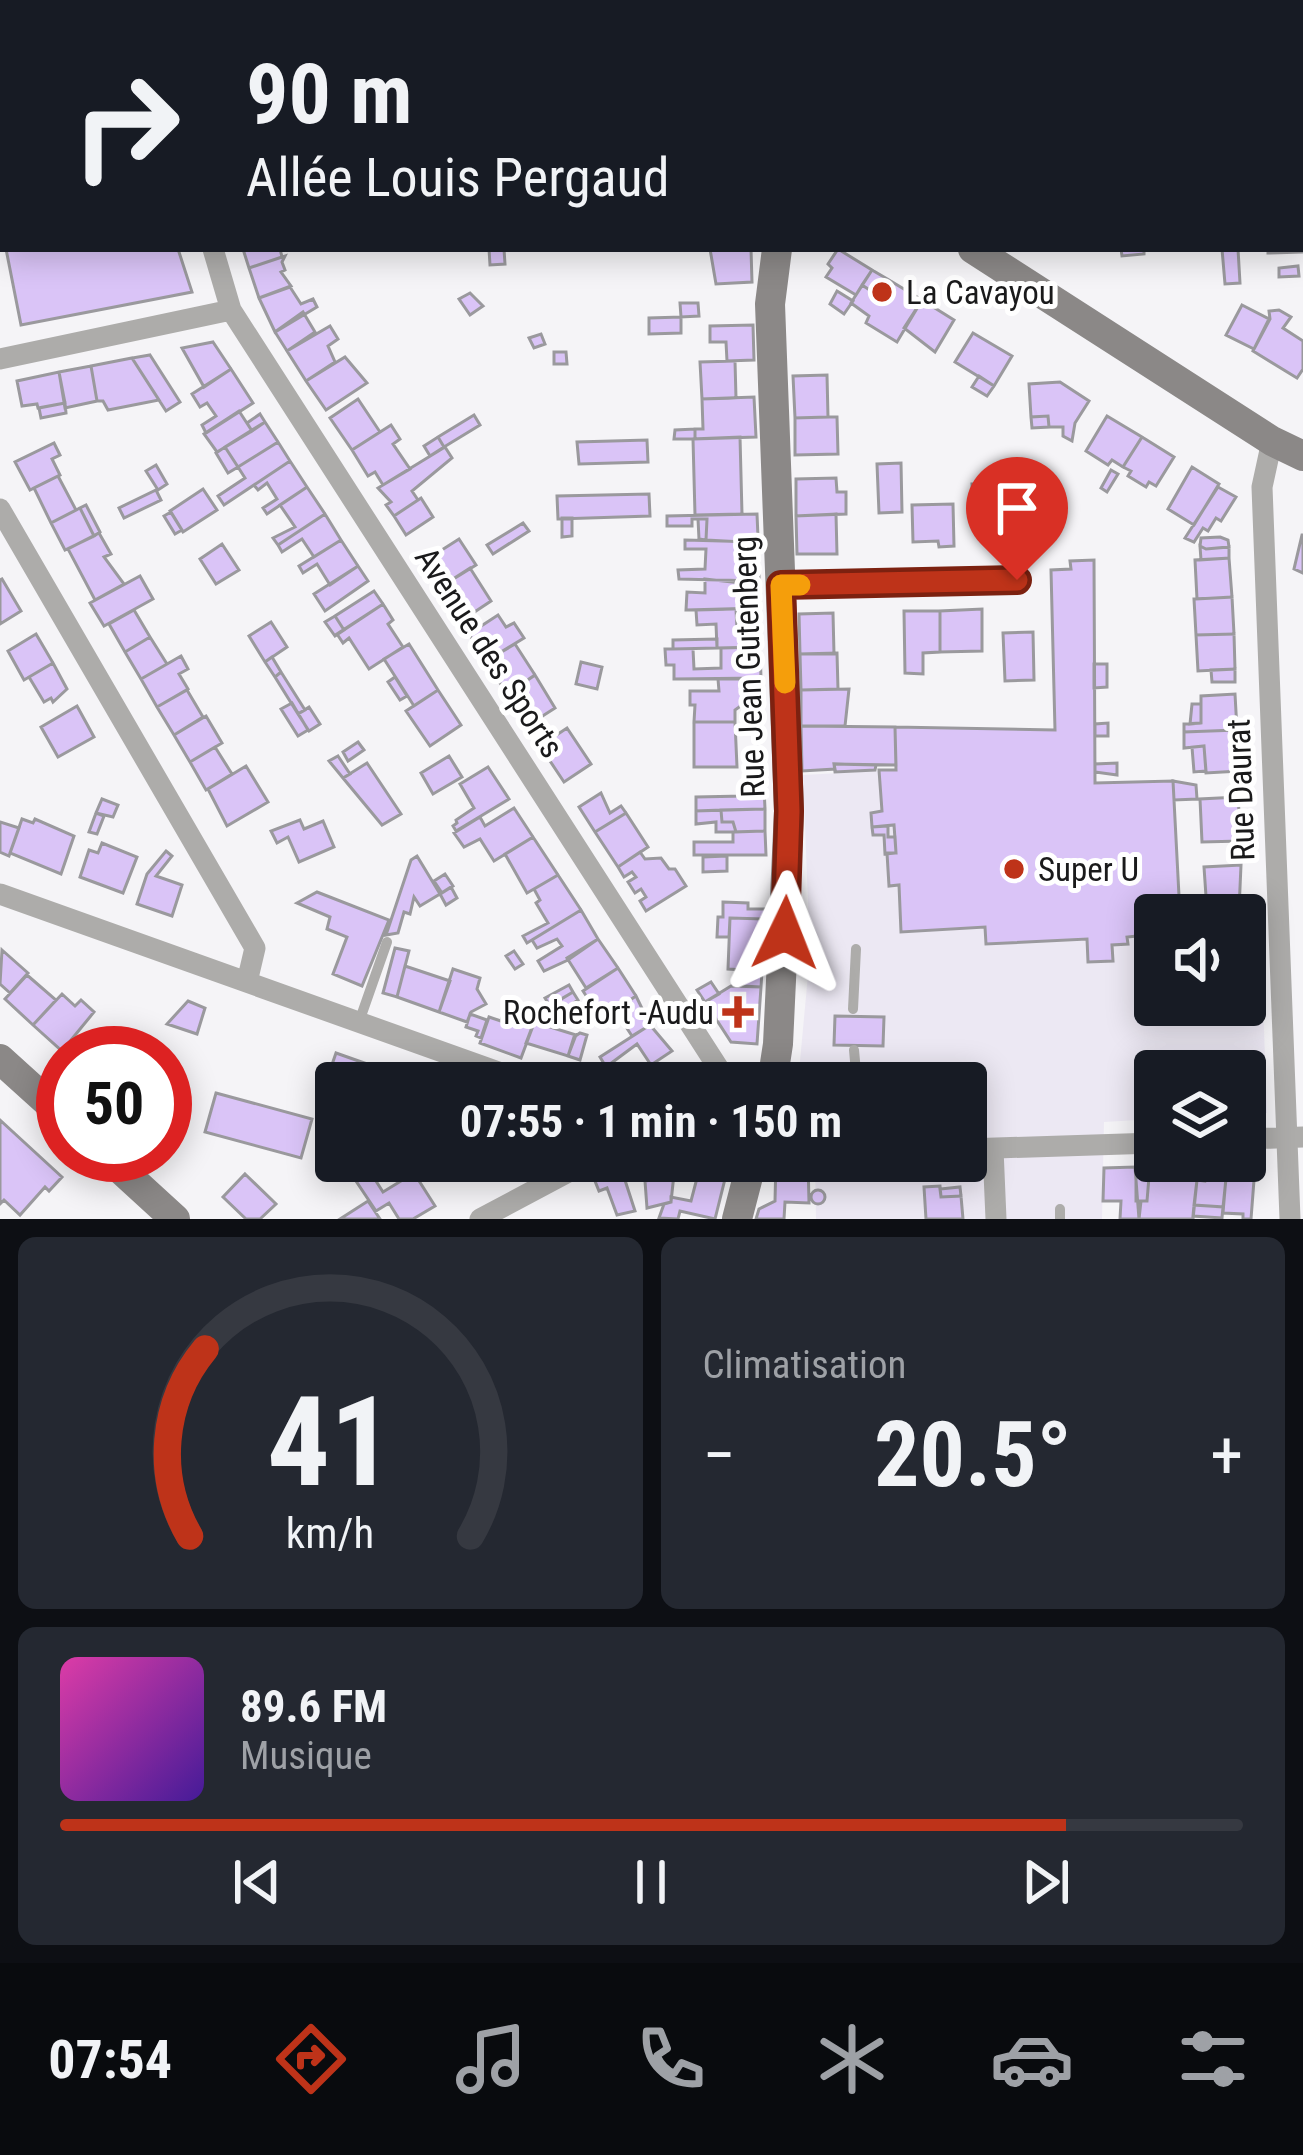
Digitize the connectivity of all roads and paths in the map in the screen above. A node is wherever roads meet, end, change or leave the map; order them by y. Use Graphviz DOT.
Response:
graph roads {
  1 [pos="214,252"];
  2 [pos="777,252"];
  3 [pos="978,252"];
  4 [pos="231,310"];
  5 [pos="0,359"];
  6 [pos="1272,441"];
  7 [pos="1303,456"];
  8 [pos="0,509"];
  9 [pos="1017,580"];
  10 [pos="781,585"];
  11 [pos="0,894"];
  12 [pos="387,942"];
  13 [pos="856,949"];
  14 [pos="247,982"];
  15 [pos="853,1009"];
  16 [pos="359,1022"];
  17 [pos="854,1050"];
  18 [pos="0,1059"];
  19 [pos="470,1062"];
  20 [pos="714,1062"];
  21 [pos="775,1062"];
  22 [pos="855,1062"];
  23 [pos="36,1092"];
  24 [pos="1295,1137"];
  25 [pos="1134,1144"];
  26 [pos="987,1150"];
  27 [pos="993,1150"];
  28 [pos="135,1182"];
  29 [pos="550,1182"];
  30 [pos="747,1182"];
  31 [pos="175,1219"];
  32 [pos="480,1219"];
  33 [pos="737,1219"];
  34 [pos="996,1219"];
  35 [pos="1290,1219"];
  1 -- 4 [label="street, Avenue des Sports"];
  2 -- 10 [label="main road, Rue Jean Gutenberg"];
  3 -- 6 [label="main road"];
  4 -- 5 [label="street"];
  4 -- 20 [label="street, Avenue des Sports"];
  6 -- 7 [label="main road"];
  6 -- 24 [label="street, Rue Daurat"];
  8 -- 14 [label="street"];
  9 -- 10 [label="street"];
  10 -- 21 [label="main road, Rue Jean Gutenberg"];
  11 -- 14 [label="street"];
  12 -- 16 [label="lane"];
  13 -- 15 [label="lane"];
  14 -- 16 [label="street"];
  16 -- 19 [label="street"];
  17 -- 22 [label="lane"];
  18 -- 23 [label="main road"];
  24 -- 35 [label="street, Rue Daurat"];
  25 -- 27 [label="street"];
  26 -- 27 [label="street"];
  27 -- 34 [label="street"];
  28 -- 31 [label="main road"];
  29 -- 32 [label="street"];
  30 -- 33 [label="main road"];
}
